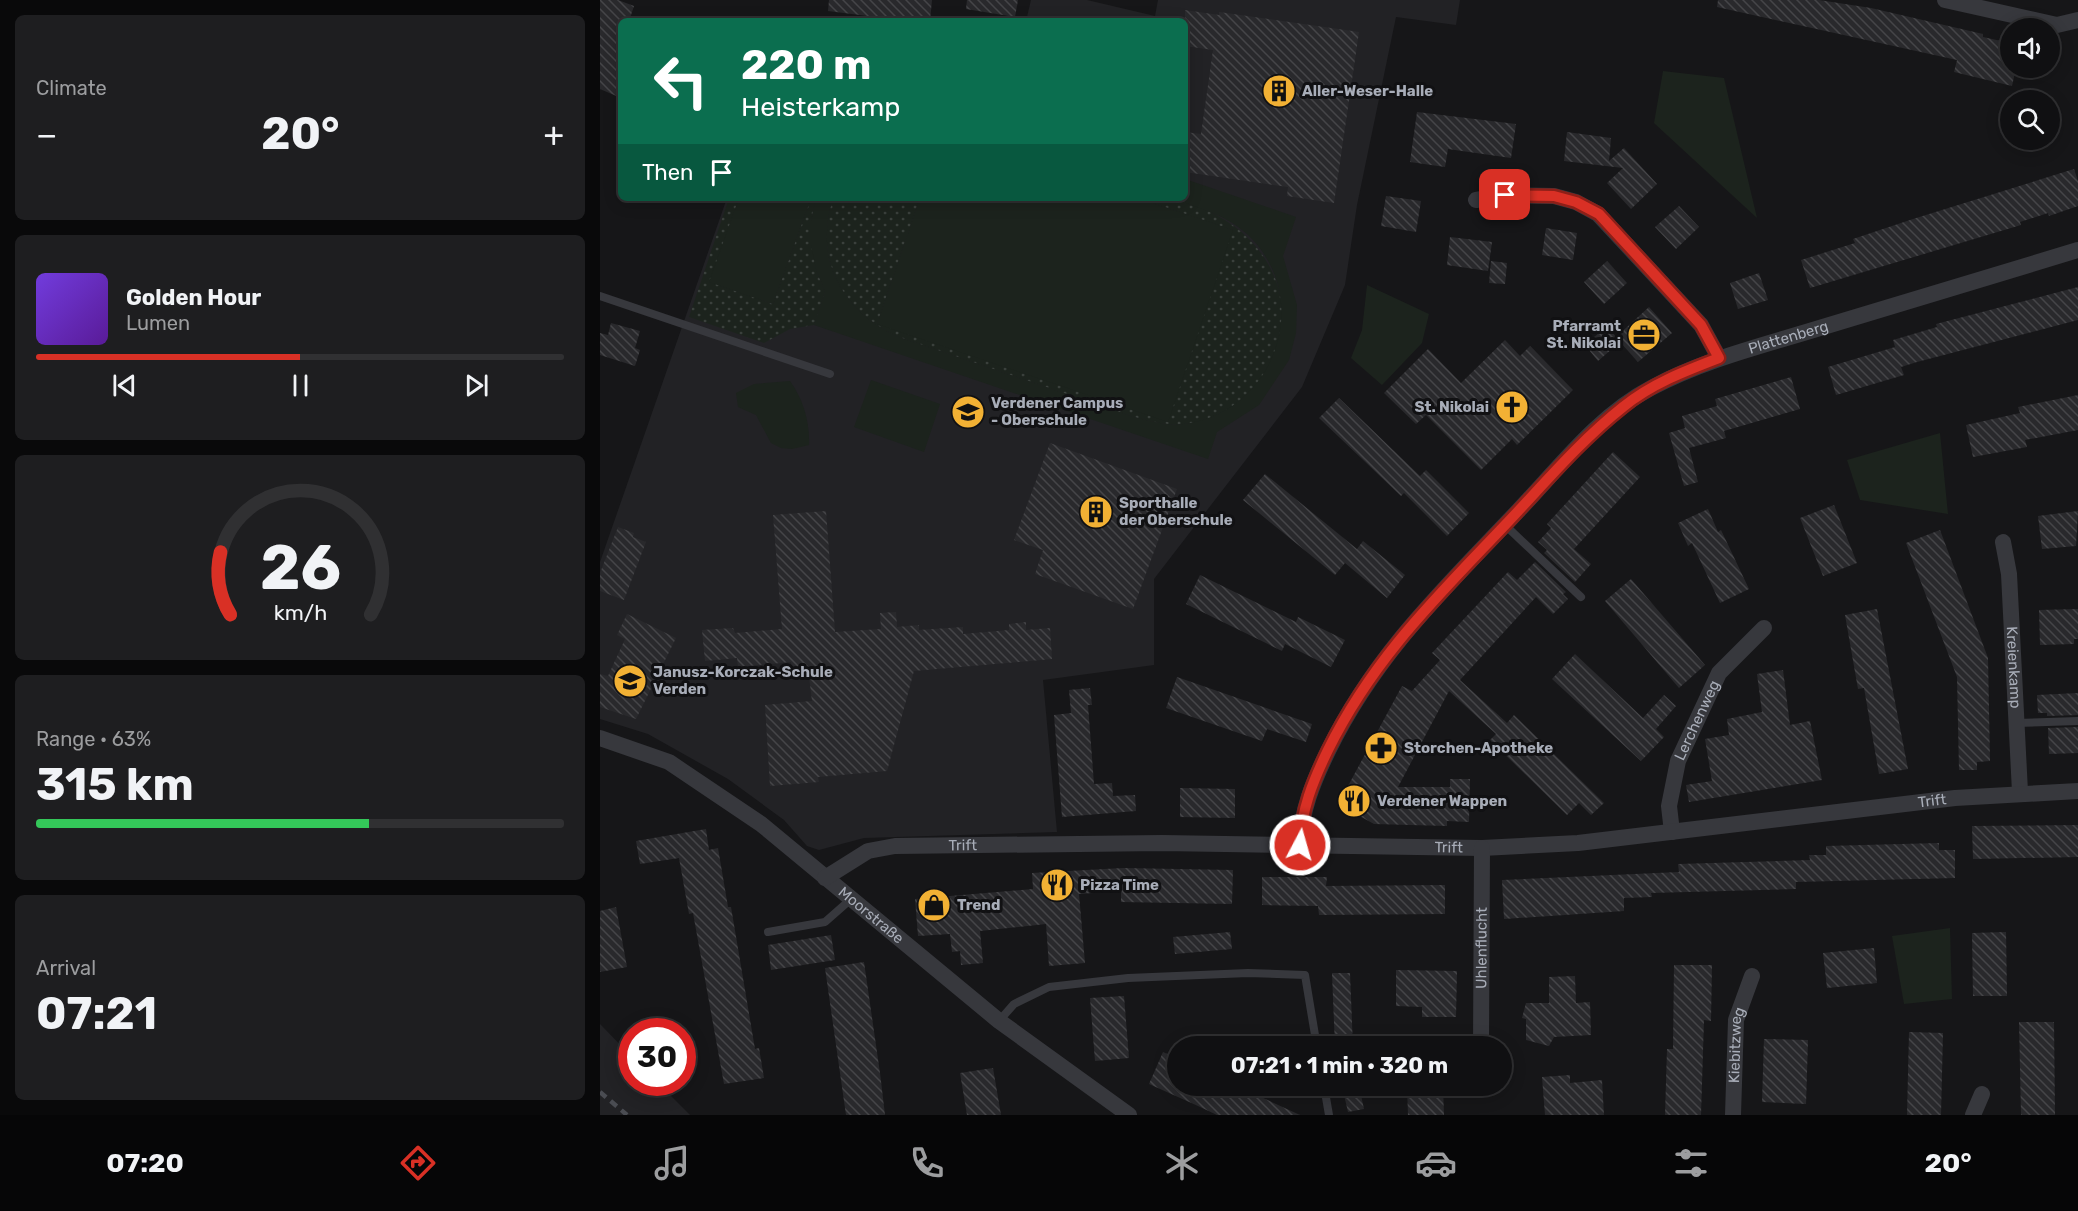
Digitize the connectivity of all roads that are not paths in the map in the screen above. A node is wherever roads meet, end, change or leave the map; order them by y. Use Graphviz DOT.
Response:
graph roads {
  1 [pos="1945,0"];
  2 [pos="2078,20"];
  3 [pos="1476,200"];
  4 [pos="2078,250"];
  5 [pos="600,296"];
  6 [pos="1719,358"];
  7 [pos="830,374"];
  8 [pos="1505,525"];
  9 [pos="2003,542"];
  10 [pos="1581,597"];
  11 [pos="1764,628"];
  12 [pos="2078,721"];
  13 [pos="2016,723"];
  14 [pos="600,738"];
  15 [pos="2078,791"];
  16 [pos="2020,792"];
  17 [pos="1672,832"];
  18 [pos="1300,845"];
  19 [pos="1482,848"];
  20 [pos="825,878"];
  21 [pos="850,900"];
  22 [pos="768,933"];
  23 [pos="1752,976"];
  24 [pos="999,1020"];
  25 [pos="1315,1036"];
  26 [pos="1481,1036"];
  27 [pos="1982,1094"];
  28 [pos="1326,1096"];
  29 [pos="1129,1115"];
  30 [pos="1329,1115"];
  31 [pos="1733,1115"];
  32 [pos="1973,1115"];
  1 -- 2 [label="street"];
  3 -- 6 [label="street"];
  4 -- 6 [label="street, Plattenberg"];
  5 -- 7 [label="lane"];
  6 -- 8 [label="street, Plattenberg"];
  8 -- 10 [label="lane"];
  8 -- 18 [label="street, Plattenberg"];
  9 -- 13 [label="street, Kreienkamp"];
  11 -- 17 [label="street, Lerchenweg"];
  12 -- 13 [label="lane"];
  13 -- 16 [label="street, Kreienkamp"];
  14 -- 20 [label="street, Moorstraße"];
  15 -- 16 [label="street, Trift"];
  16 -- 17 [label="street, Trift"];
  17 -- 19 [label="street, Trift"];
  18 -- 19 [label="street, Trift"];
  18 -- 20 [label="street, Trift"];
  19 -- 26 [label="street, Uhlenflucht"];
  20 -- 21 [label="street, Moorstraße"];
  21 -- 22 [label="lane"];
  21 -- 24 [label="street, Moorstraße"];
  23 -- 31 [label="street, Kiebitzweg"];
  24 -- 25 [label="lane"];
  24 -- 29 [label="street, Moorstraße"];
  27 -- 32 [label="street"];
  28 -- 30 [label="lane"];
}
